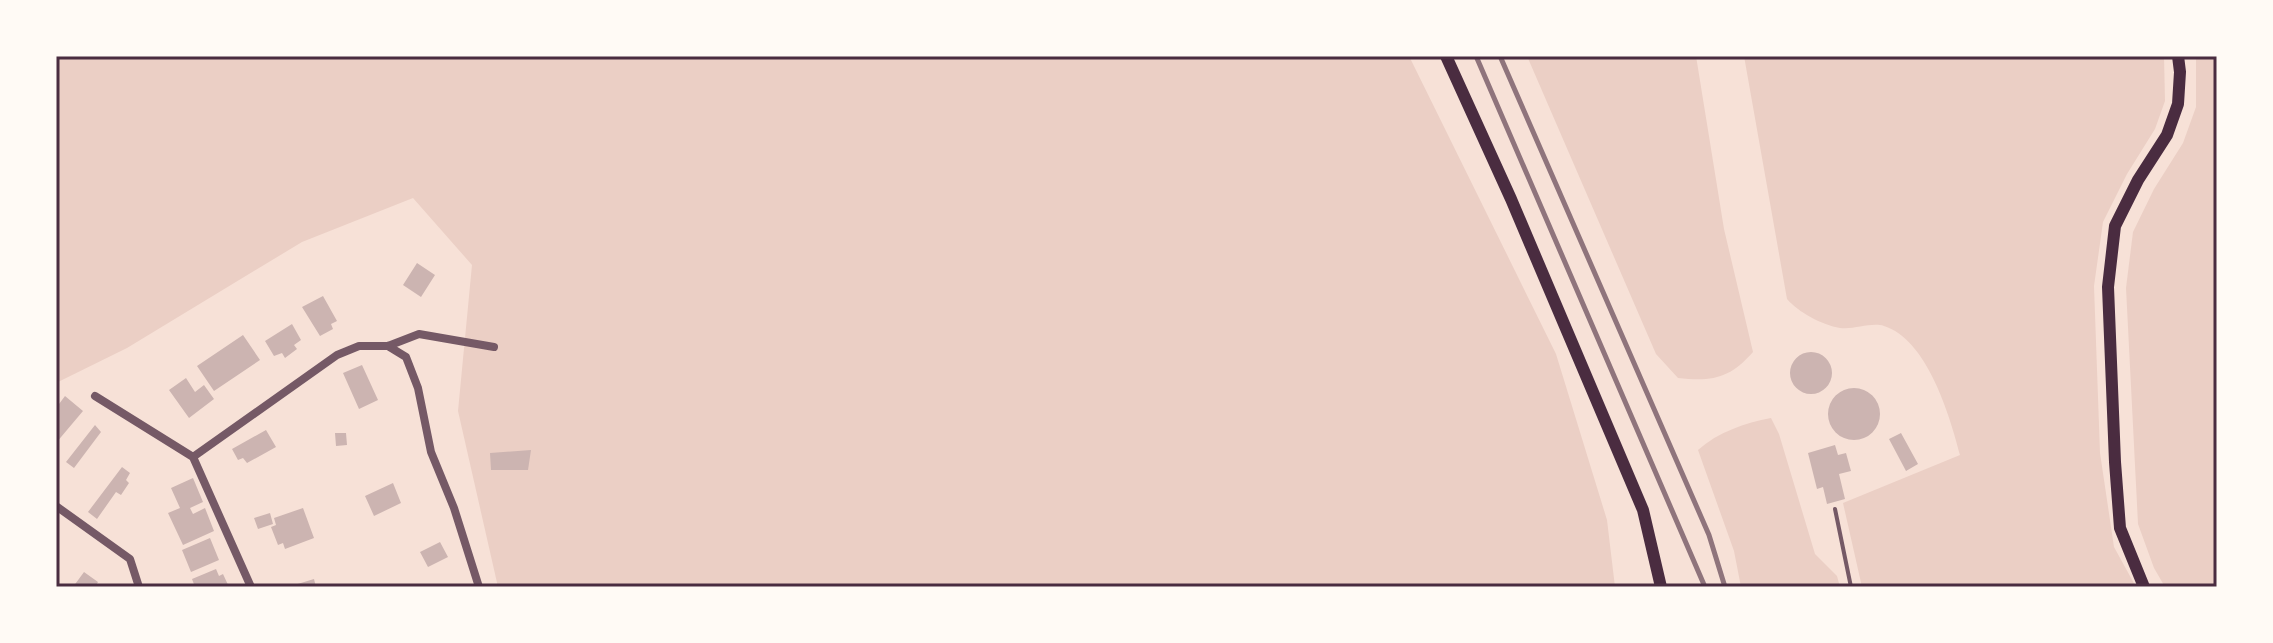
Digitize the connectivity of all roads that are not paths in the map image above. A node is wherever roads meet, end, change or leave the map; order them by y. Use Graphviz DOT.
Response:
graph roads {
  1 [pos="1446,56"];
  2 [pos="2178,56"];
  3 [pos="388,346"];
  4 [pos="494,347"];
  5 [pos="95,396"];
  6 [pos="193,457"];
  7 [pos="56,506"];
  8 [pos="1835,509"];
  9 [pos="139,587"];
  10 [pos="251,587"];
  11 [pos="479,587"];
  12 [pos="1661,587"];
  13 [pos="1851,587"];
  14 [pos="2144,587"];
  1 -- 12 [label="main road"];
  2 -- 14 [label="main road"];
  3 -- 4 [label="street"];
  3 -- 6 [label="street"];
  3 -- 11 [label="street"];
  5 -- 6 [label="street"];
  6 -- 10 [label="street"];
  7 -- 9 [label="street"];
  8 -- 13 [label="lane"];
}
